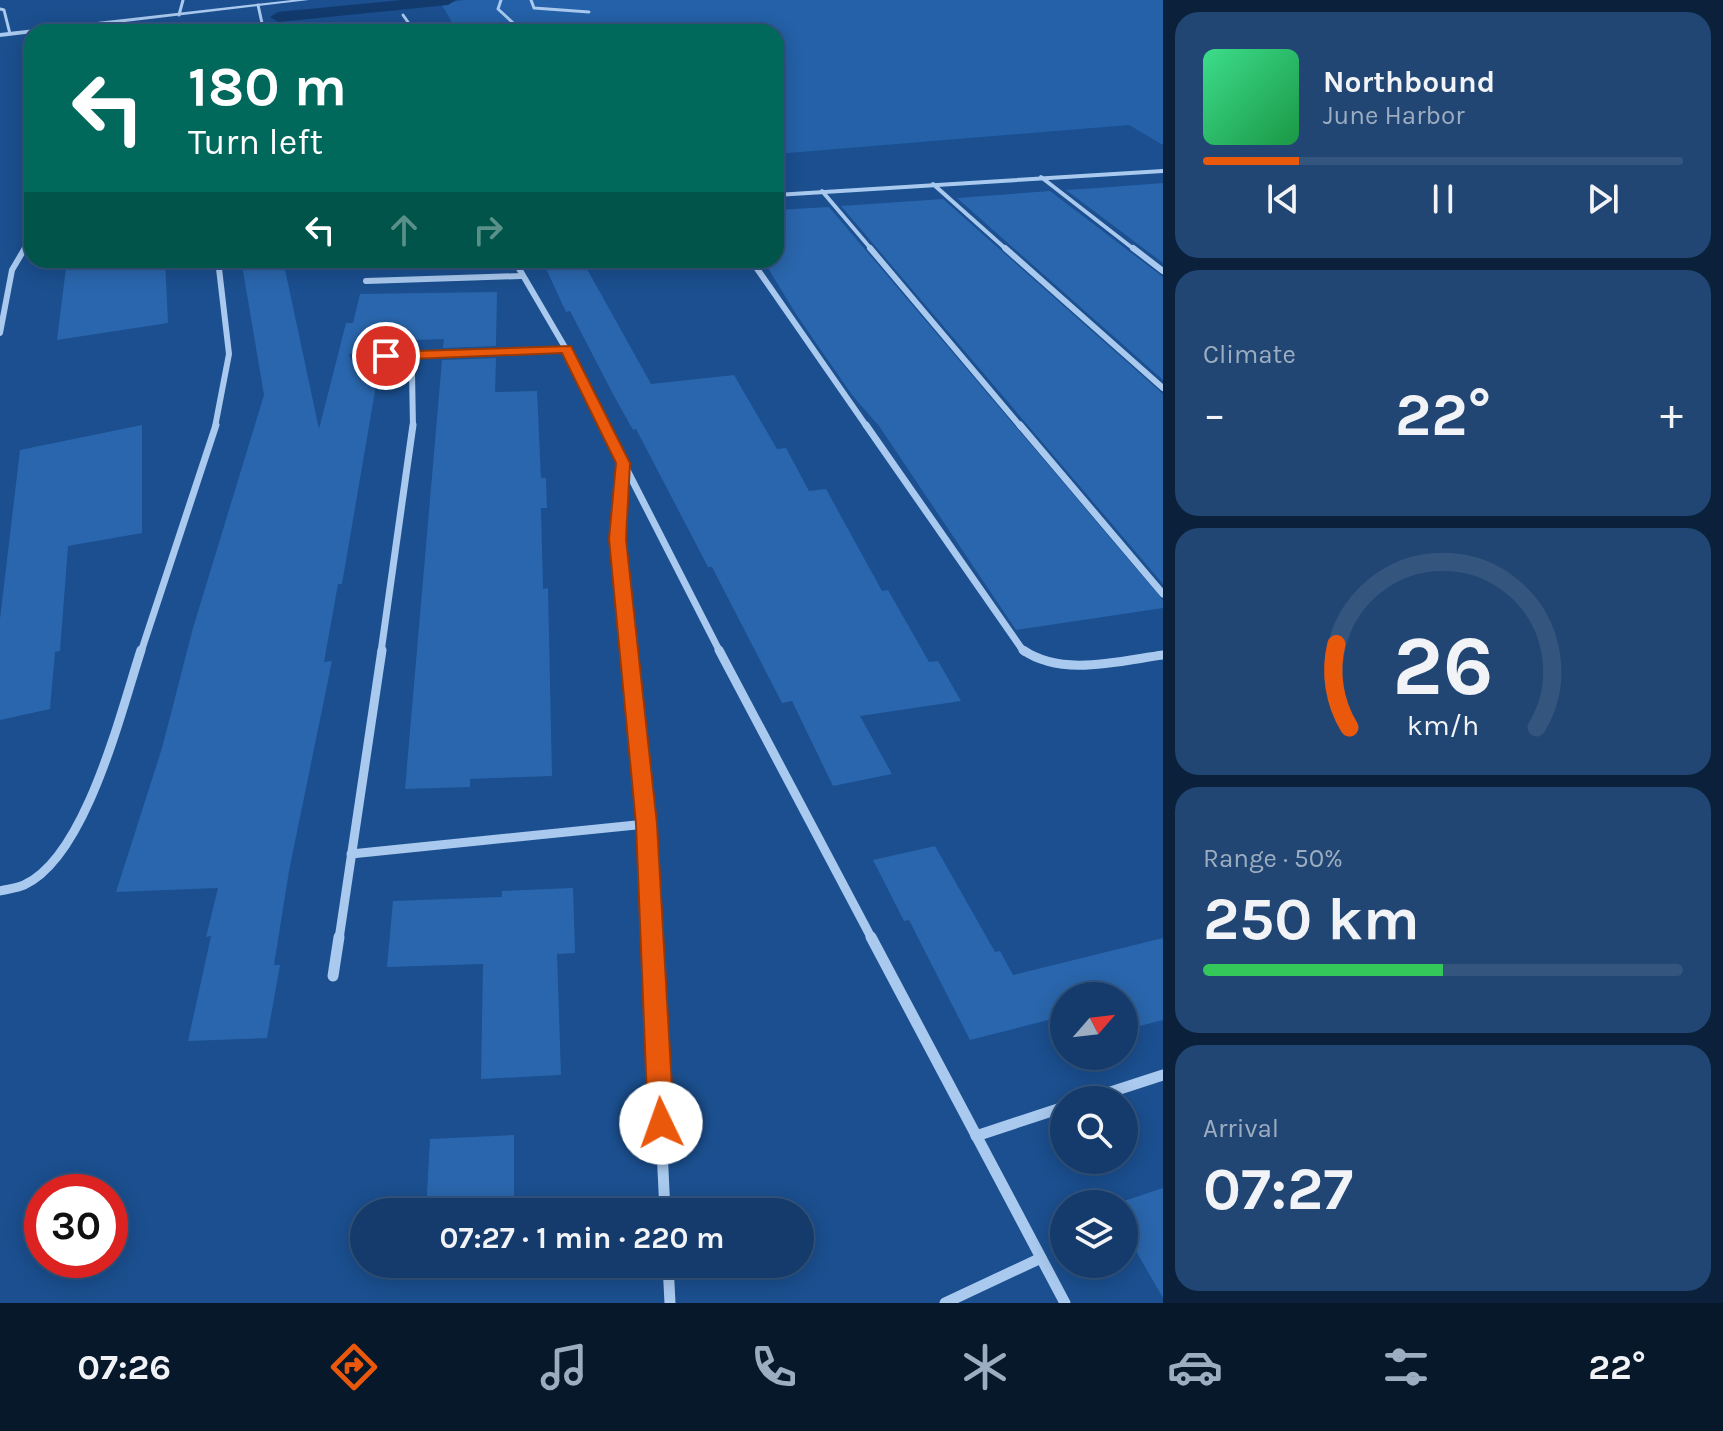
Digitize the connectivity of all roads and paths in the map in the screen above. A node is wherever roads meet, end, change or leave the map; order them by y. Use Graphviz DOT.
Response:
graph roads {
  1 [pos="183,0"];
  2 [pos="306,0"];
  3 [pos="501,0"];
  4 [pos="531,0"];
  5 [pos="258,5"];
  6 [pos="0,9"];
  7 [pos="589,12"];
  8 [pos="179,15"];
  9 [pos="403,15"];
  10 [pos="115,24"];
  11 [pos="262,24"];
  12 [pos="409,24"];
  13 [pos="512,24"];
  14 [pos="24,33"];
  15 [pos="10,34"];
  16 [pos="0,35"];
  17 [pos="1163,171"];
  18 [pos="1040,176"];
  19 [pos="933,184"];
  20 [pos="822,191"];
  21 [pos="784,194"];
  22 [pos="24,246"];
  23 [pos="219,268"];
  24 [pos="518,268"];
  25 [pos="757,268"];
  26 [pos="1163,271"];
  27 [pos="521,276"];
  28 [pos="366,281"];
  29 [pos="0,333"];
  30 [pos="566,349"];
  31 [pos="417,355"];
  32 [pos="355,357"];
  33 [pos="1163,388"];
  34 [pos="623,463"];
  35 [pos="1163,594"];
  36 [pos="1163,655"];
  37 [pos="646,824"];
  38 [pos="351,854"];
  39 [pos="0,891"];
  40 [pos="333,976"];
  41 [pos="1163,1075"];
  42 [pos="1129,1086"];
  43 [pos="1050,1112"];
  44 [pos="976,1136"];
  45 [pos="664,1198"];
  46 [pos="1041,1258"];
  47 [pos="669,1278"];
  48 [pos="670,1303"];
  49 [pos="945,1303"];
  50 [pos="1065,1303"];
  1 -- 8 [label="street"];
  2 -- 5 [label="street"];
  3 -- 13 [label="street"];
  4 -- 7 [label="lane"];
  5 -- 8 [label="street"];
  5 -- 11 [label="street"];
  6 -- 15 [label="street"];
  8 -- 10 [label="street"];
  9 -- 12 [label="street"];
  14 -- 15 [label="street"];
  15 -- 16 [label="street"];
  17 -- 18 [label="street"];
  18 -- 19 [label="street"];
  18 -- 26 [label="street"];
  19 -- 20 [label="street"];
  19 -- 33 [label="street"];
  20 -- 21 [label="street"];
  20 -- 35 [label="street"];
  22 -- 29 [label="street"];
  23 -- 39 [label="street"];
  24 -- 27 [label="street"];
  25 -- 36 [label="street"];
  27 -- 28 [label="street"];
  27 -- 30 [label="street"];
  30 -- 31 [label="street"];
  30 -- 34 [label="street"];
  31 -- 32 [label="street"];
  31 -- 38 [label="street"];
  34 -- 37 [label="street"];
  34 -- 44 [label="street"];
  37 -- 38 [label="street"];
  37 -- 45 [label="street"];
  38 -- 40 [label="street"];
  41 -- 42 [label="street"];
  43 -- 44 [label="street"];
  44 -- 46 [label="street"];
  46 -- 49 [label="street"];
  46 -- 50 [label="street"];
  47 -- 48 [label="street"];
}
